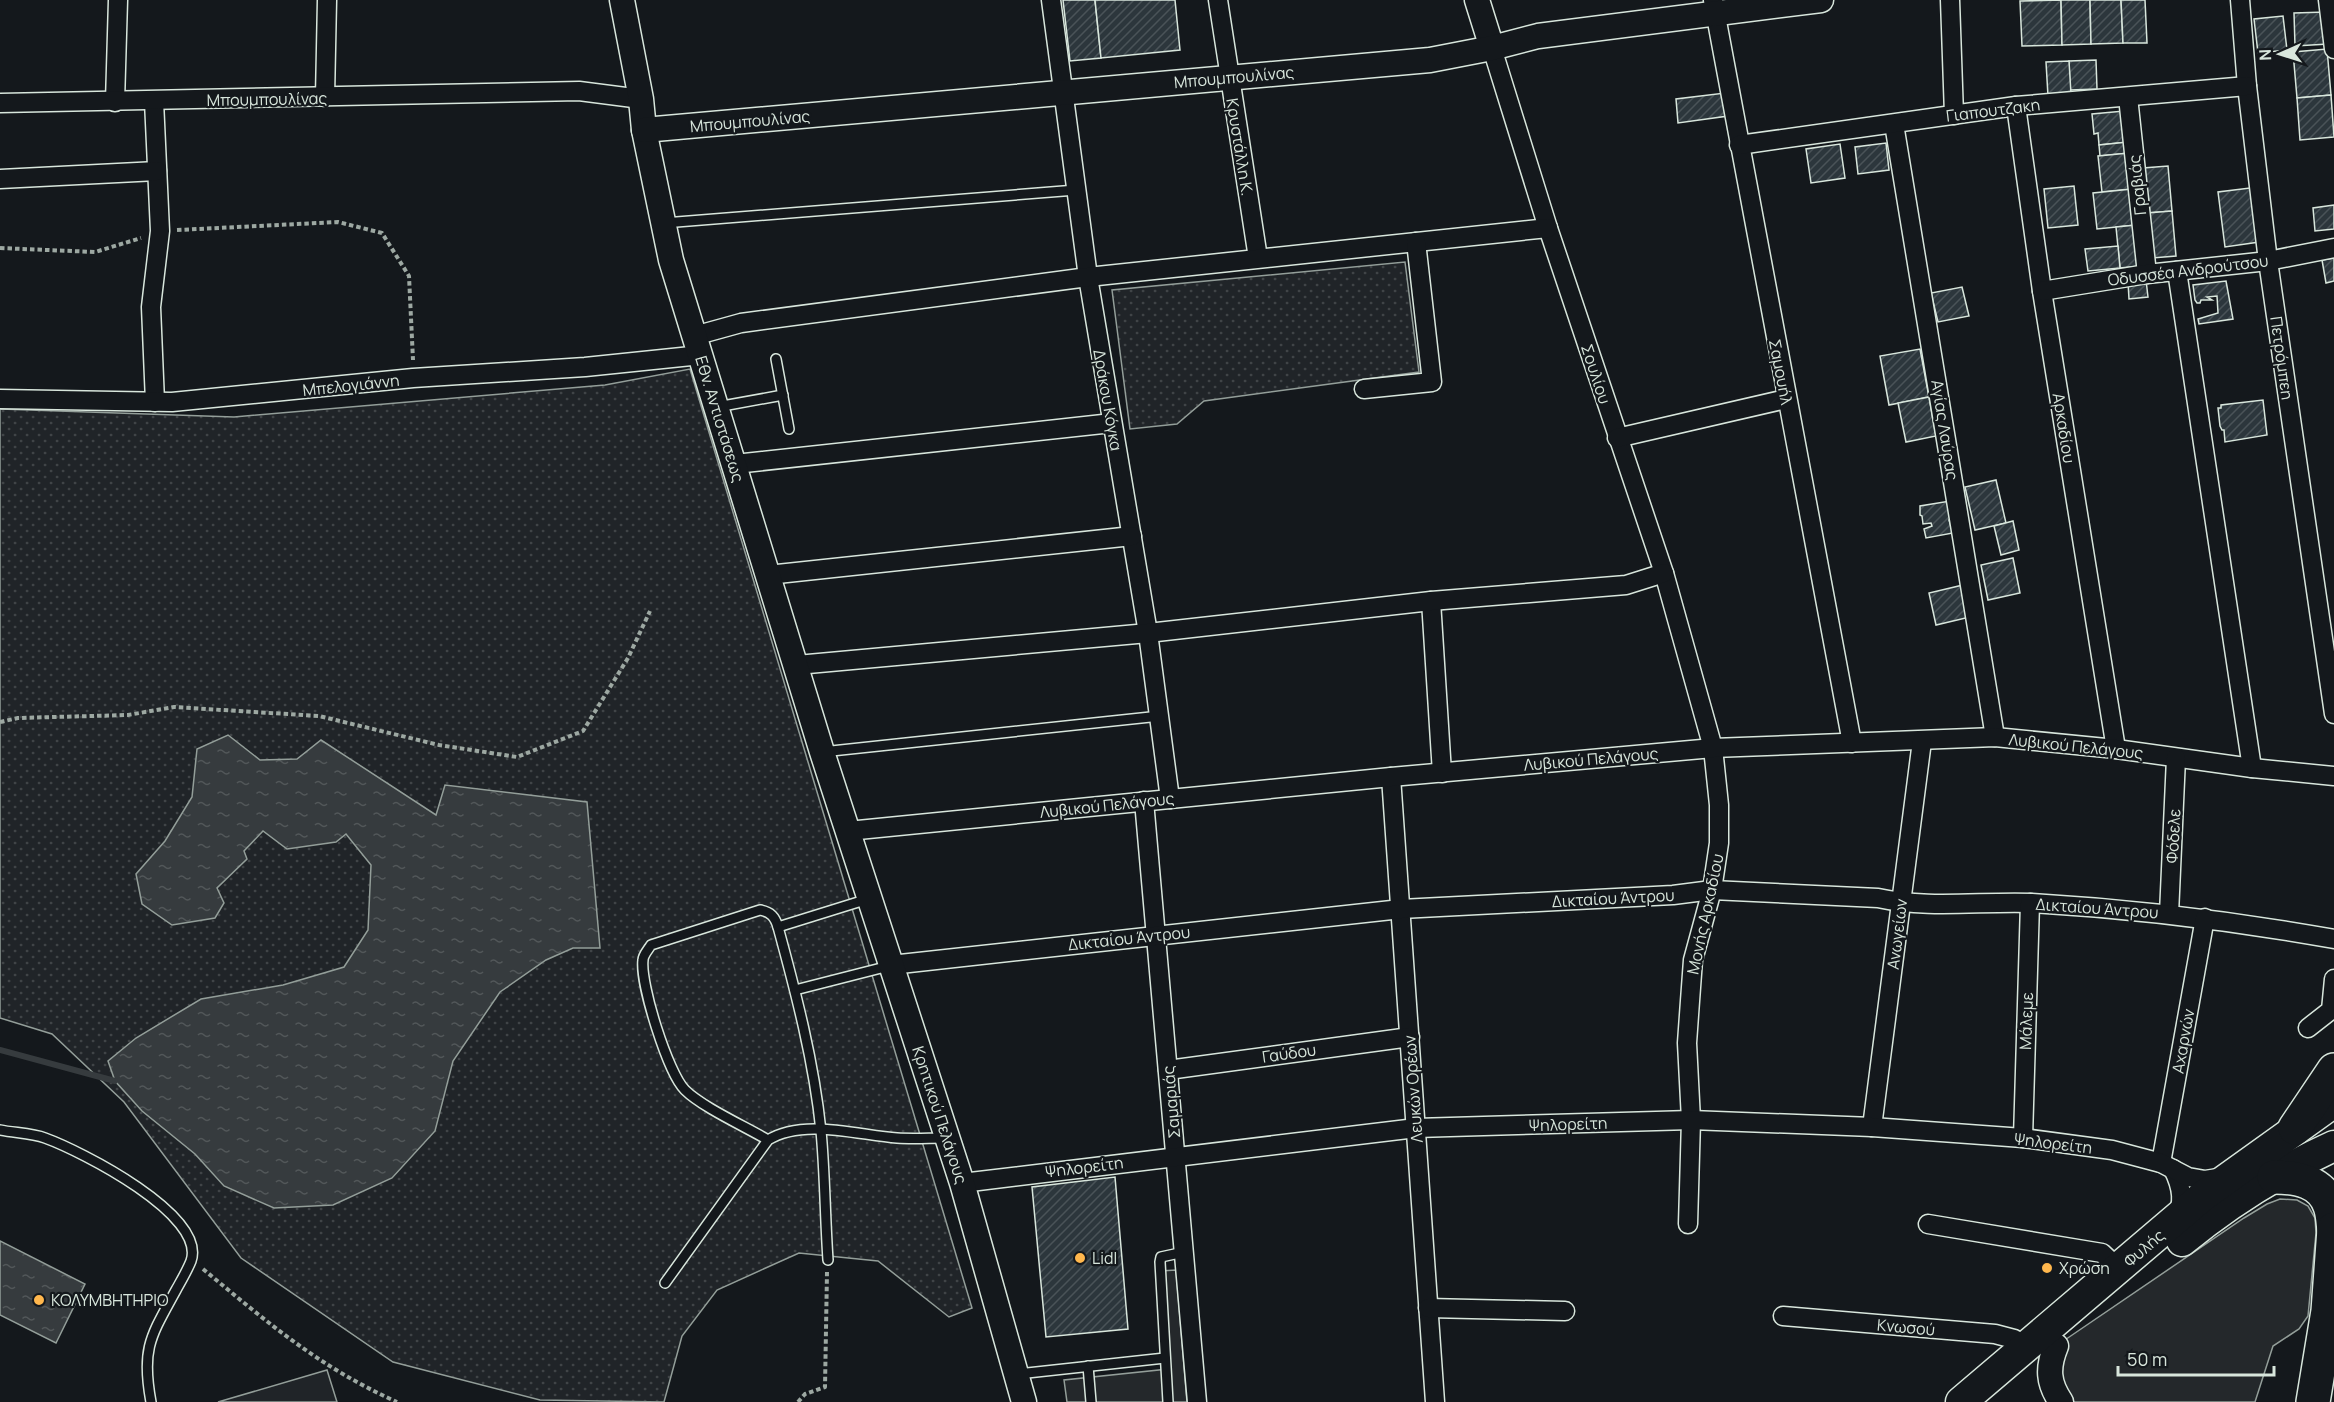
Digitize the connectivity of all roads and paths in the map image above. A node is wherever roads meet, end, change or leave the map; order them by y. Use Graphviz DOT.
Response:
graph roads {
  1 [pos="118,0"];
  2 [pos="327,0"];
  3 [pos="622,0"];
  4 [pos="1051,0"];
  5 [pos="1218,0"];
  6 [pos="1477,0"];
  7 [pos="1821,0"];
  8 [pos="1950,0"];
  9 [pos="2240,0"];
  10 [pos="2328,0"];
  11 [pos="1714,6"];
  12 [pos="1492,48"];
  13 [pos="2334,49"];
  14 [pos="1229,77"];
  15 [pos="2247,86"];
  16 [pos="1062,95"];
  17 [pos="326,97"];
  18 [pos="2128,97"];
  19 [pos="641,99"];
  20 [pos="154,101"];
  21 [pos="115,102"];
  22 [pos="0,103"];
  23 [pos="2016,106"];
  24 [pos="1954,115"];
  25 [pos="1894,124"];
  26 [pos="644,130"];
  27 [pos="1739,145"];
  28 [pos="157,171"];
  29 [pos="0,179"];
  30 [pos="1076,190"];
  31 [pos="662,223"];
  32 [pos="1548,228"];
  33 [pos="160,231"];
  34 [pos="1416,242"];
  35 [pos="0,248"];
  36 [pos="2334,248"];
  37 [pos="1258,258"];
  38 [pos="2268,261"];
  39 [pos="2176,271"];
  40 [pos="2147,274"];
  41 [pos="1088,277"];
  42 [pos="2042,291"];
  43 [pos="698,346"];
  44 [pos="776,359"];
  45 [pos="413,378"];
  46 [pos="1364,389"];
  47 [pos="783,395"];
  48 [pos="0,399"];
  49 [pos="1786,399"];
  50 [pos="155,402"];
  51 [pos="717,407"];
  52 [pos="1112,423"];
  53 [pos="789,429"];
  54 [pos="1617,438"];
  55 [pos="735,464"];
  56 [pos="1132,536"];
  57 [pos="1664,573"];
  58 [pos="768,575"];
  59 [pos="1431,601"];
  60 [pos="650,611"];
  61 [pos="1148,633"];
  62 [pos="797,665"];
  63 [pos="2334,714"];
  64 [pos="1160,716"];
  65 [pos="0,722"];
  66 [pos="1995,737"];
  67 [pos="1922,741"];
  68 [pos="1852,743"];
  69 [pos="1713,748"];
  70 [pos="2116,749"];
  71 [pos="822,752"];
  72 [pos="2176,758"];
  73 [pos="2252,768"];
  74 [pos="1442,773"];
  75 [pos="2334,776"];
  76 [pos="1391,777"];
  77 [pos="1170,799"];
  78 [pos="1144,801"];
  79 [pos="848,831"];
  80 [pos="1712,890"];
  81 [pos="870,898"];
  82 [pos="1900,903"];
  83 [pos="2030,903"];
  84 [pos="1401,909"];
  85 [pos="2169,914"];
  86 [pos="2205,918"];
  87 [pos="778,927"];
  88 [pos="1156,934"];
  89 [pos="2334,939"];
  90 [pos="891,965"];
  91 [pos="2334,979"];
  92 [pos="795,990"];
  93 [pos="2308,1028"];
  94 [pos="1410,1037"];
  95 [pos="1168,1070"];
  96 [pos="2334,1070"];
  97 [pos="2334,1102"];
  98 [pos="1691,1120"];
  99 [pos="1872,1127"];
  100 [pos="1416,1128"];
  101 [pos="2295,1128"];
  102 [pos="0,1130"];
  103 [pos="821,1130"];
  104 [pos="947,1138"];
  105 [pos="2022,1138"];
  106 [pos="768,1140"];
  107 [pos="2334,1146"];
  108 [pos="1176,1156"];
  109 [pos="2167,1166"];
  110 [pos="2237,1170"];
  111 [pos="2274,1177"];
  112 [pos="962,1183"];
  113 [pos="1688,1224"];
  114 [pos="1928,1224"];
  115 [pos="2168,1227"];
  116 [pos="2334,1230"];
  117 [pos="1184,1252"];
  118 [pos="192,1260"];
  119 [pos="828,1260"];
  120 [pos="2119,1269"];
  121 [pos="665,1283"];
  122 [pos="1428,1308"];
  123 [pos="1565,1311"];
  124 [pos="1783,1316"];
  125 [pos="2042,1346"];
  126 [pos="1165,1358"];
  127 [pos="1088,1366"];
  128 [pos="1016,1374"];
  129 [pos="151,1402"];
  130 [pos="396,1402"];
  131 [pos="798,1402"];
  132 [pos="1024,1402"];
  133 [pos="1091,1402"];
  134 [pos="1168,1402"];
  135 [pos="1197,1402"];
  136 [pos="1435,1402"];
  137 [pos="1961,1402"];
  138 [pos="1988,1402"];
  139 [pos="2061,1402"];
  140 [pos="2313,1402"];
  1 -- 21 [label="street"];
  2 -- 17 [label="street"];
  3 -- 19 [label="street, Εθν. Αντιστάσεως"];
  4 -- 16 [label="street, Δράκου Κόγκα"];
  5 -- 14 [label="street, Κρυστάλλη Κ."];
  6 -- 12 [label="street, Σουλίου"];
  7 -- 11 [label="street, Μπουμπουλίνας"];
  8 -- 24 [label="street"];
  9 -- 15 [label="street, Πετρόμπεη"];
  10 -- 13 [label="street"];
  11 -- 12 [label="street, Μπουμπουλίνας"];
  11 -- 27 [label="street, Σαμουήλ"];
  12 -- 14 [label="street, Μπουμπουλίνας"];
  12 -- 32 [label="street, Σουλίου"];
  14 -- 16 [label="street, Μπουμπουλίνας"];
  14 -- 37 [label="street, Κρυστάλλη Κ."];
  15 -- 18 [label="street, Γιαπουτζακη"];
  15 -- 38 [label="street, Πετρόμπεη"];
  16 -- 26 [label="street, Μπουμπουλίνας"];
  16 -- 30 [label="street, Δράκου Κόγκα"];
  17 -- 19 [label="street, Μπουμπουλίνας"];
  17 -- 20 [label="street, Μπουμπουλίνας"];
  18 -- 23 [label="street, Γιαπουτζακη"];
  18 -- 40 [label="street, Γραβιάς"];
  19 -- 26 [label="street, Εθν. Αντιστάσεως"];
  20 -- 21 [label="street, Μπουμπουλίνας"];
  20 -- 28 [label="street"];
  21 -- 22 [label="street, Μπουμπουλίνας"];
  23 -- 24 [label="street, Γιαπουτζακη"];
  23 -- 42 [label="street, Αρκαδίου"];
  24 -- 25 [label="street, Γιαπουτζακη"];
  25 -- 27 [label="street, Γιαπουτζακη"];
  25 -- 66 [label="street, Αγίας Λαύρας"];
  26 -- 31 [label="street, Εθν. Αντιστάσεως"];
  27 -- 49 [label="street, Σαμουήλ"];
  28 -- 29 [label="street"];
  28 -- 33 [label="street"];
  30 -- 31 [label="lane"];
  30 -- 41 [label="street, Δράκου Κόγκα"];
  31 -- 43 [label="street, Εθν. Αντιστάσεως"];
  32 -- 34 [label="street, Μπελογιάννη"];
  32 -- 54 [label="street, Σουλίου"];
  33 -- 35 [label="path"];
  33 -- 45 [label="path"];
  33 -- 50 [label="street"];
  34 -- 37 [label="street, Μπελογιάννη"];
  34 -- 46 [label="street"];
  36 -- 38 [label="street, Οδυσσέα Ανδρούτσου"];
  37 -- 41 [label="street, Μπελογιάννη"];
  38 -- 39 [label="street, Οδυσσέα Ανδρούτσου"];
  38 -- 63 [label="street, Πετρόμπεη"];
  39 -- 40 [label="street, Οδυσσέα Ανδρούτσου"];
  39 -- 73 [label="street"];
  40 -- 42 [label="street, Οδυσσέα Ανδρούτσου"];
  41 -- 43 [label="street, Μπελογιάννη"];
  41 -- 52 [label="street, Δράκου Κόγκα"];
  42 -- 70 [label="street, Αρκαδίου"];
  43 -- 45 [label="street, Μπελογιάννη"];
  43 -- 51 [label="street, Εθν. Αντιστάσεως"];
  44 -- 47 [label="lane"];
  45 -- 50 [label="street, Μπελογιάννη"];
  47 -- 51 [label="lane"];
  47 -- 53 [label="lane"];
  48 -- 50 [label="street, Μπελογιάννη"];
  49 -- 54 [label="street"];
  49 -- 68 [label="street, Σαμουήλ"];
  51 -- 55 [label="street, Εθν. Αντιστάσεως"];
  52 -- 55 [label="street"];
  52 -- 56 [label="street, Δράκου Κόγκα"];
  54 -- 57 [label="street, Σουλίου"];
  55 -- 58 [label="street, Εθν. Αντιστάσεως"];
  56 -- 58 [label="street"];
  56 -- 61 [label="street, Δράκου Κόγκα"];
  57 -- 59 [label="street"];
  57 -- 69 [label="street, Σουλίου"];
  58 -- 62 [label="street, Εθν. Αντιστάσεως"];
  59 -- 61 [label="street"];
  59 -- 74 [label="street"];
  60 -- 65 [label="path"];
  61 -- 62 [label="street"];
  61 -- 64 [label="street, Δράκου Κόγκα"];
  62 -- 71 [label="street, Εθν. Αντιστάσεως"];
  64 -- 71 [label="lane"];
  64 -- 77 [label="street, Δράκου Κόγκα"];
  66 -- 67 [label="street, Λυβικού Πελάγους"];
  66 -- 70 [label="street, Λυβικού Πελάγους"];
  67 -- 68 [label="street, Λυβικού Πελάγους"];
  67 -- 82 [label="street, Ανωγείων"];
  68 -- 69 [label="street, Λυβικού Πελάγους"];
  69 -- 74 [label="street, Λυβικού Πελάγους"];
  69 -- 80 [label="street, Μονής Αρκαδίου"];
  70 -- 72 [label="street, Λυβικού Πελάγους"];
  71 -- 79 [label="street, Εθν. Αντιστάσεως"];
  72 -- 73 [label="street, Λυβικού Πελάγους"];
  72 -- 85 [label="street, Φόδελε"];
  73 -- 75 [label="street, Λυβικού Πελάγους"];
  74 -- 76 [label="street, Λυβικού Πελάγους"];
  76 -- 77 [label="street, Λυβικού Πελάγους"];
  76 -- 84 [label="street, Λευκών Ορέων"];
  77 -- 78 [label="street, Λυβικού Πελάγους"];
  78 -- 79 [label="street, Λυβικού Πελάγους"];
  78 -- 88 [label="street, Σαμαριάς"];
  79 -- 81 [label="street, Κρητικού Πελάγους"];
  80 -- 82 [label="street, Δικταίου Άντρου"];
  80 -- 84 [label="street, Δικταίου Άντρου"];
  80 -- 98 [label="street, Μονής Αρκαδίου"];
  81 -- 87 [label="lane"];
  81 -- 90 [label="street, Κρητικού Πελάγους"];
  82 -- 83 [label="street, Δικταίου Άντρου"];
  82 -- 99 [label="street, Ανωγείων"];
  83 -- 85 [label="street, Δικταίου Άντρου"];
  83 -- 105 [label="street, Μάλεμε"];
  84 -- 88 [label="street, Δικταίου Άντρου"];
  84 -- 94 [label="street, Λευκών Ορέων"];
  85 -- 86 [label="street, Δικταίου Άντρου"];
  86 -- 89 [label="street, Δικταίου Άντρου"];
  86 -- 109 [label="street, Αχαρνών"];
  87 -- 92 [label="lane"];
  87 -- 106 [label="lane"];
  88 -- 90 [label="street, Δικταίου Άντρου"];
  88 -- 95 [label="street, Σαμαριάς"];
  90 -- 92 [label="lane"];
  90 -- 104 [label="street, Κρητικού Πελάγους"];
  91 -- 93 [label="street"];
  92 -- 103 [label="lane"];
  94 -- 95 [label="street, Γαύδου"];
  94 -- 100 [label="street, Λευκών Ορέων"];
  95 -- 108 [label="street, Σαμαριάς"];
  96 -- 101 [label="highway"];
  97 -- 101 [label="main road, Φυλής"];
  98 -- 99 [label="street, Ψηλορείτη"];
  98 -- 100 [label="street, Ψηλορείτη"];
  98 -- 113 [label="street, Μονής Αρκαδίου"];
  99 -- 105 [label="street, Ψηλορείτη"];
  100 -- 108 [label="street, Ψηλορείτη"];
  100 -- 122 [label="street, Λευκών Ορέων"];
  101 -- 110 [label="main road, Φυλής"];
  102 -- 118 [label="lane"];
  103 -- 104 [label="lane"];
  103 -- 106 [label="lane"];
  103 -- 119 [label="lane"];
  104 -- 112 [label="street, Κρητικού Πελάγους"];
  105 -- 109 [label="street, Ψηλορείτη"];
  106 -- 121 [label="lane"];
  107 -- 111 [label="main road, Φυλής"];
  108 -- 112 [label="street, Ψηλορείτη"];
  108 -- 117 [label="street, Σαμαριάς"];
  109 -- 110 [label="street, Ψηλορείτη"];
  109 -- 115 [label="street"];
  110 -- 115 [label="main road, Φυλής"];
  111 -- 116 [label="highway"];
  111 -- 125 [label="main road, Φυλής"];
  112 -- 128 [label="street, Κρητικού Πελάγους"];
  114 -- 120 [label="street"];
  115 -- 120 [label="main road, Φυλής"];
  116 -- 140 [label="highway"];
  117 -- 126 [label="lane"];
  117 -- 135 [label="street, Σαμαριάς"];
  118 -- 129 [label="lane"];
  118 -- 130 [label="path"];
  119 -- 131 [label="path"];
  120 -- 125 [label="main road, Φυλής"];
  122 -- 123 [label="street"];
  122 -- 136 [label="street, Λευκών Ορέων"];
  124 -- 125 [label="street, Κνωσού"];
  125 -- 137 [label="main road, Φυλής"];
  125 -- 138 [label="main road, Φυλής"];
  125 -- 139 [label="street"];
  126 -- 127 [label="lane"];
  126 -- 134 [label="lane"];
  127 -- 128 [label="lane"];
  127 -- 133 [label="lane"];
  128 -- 132 [label="street, Κρητικού Πελάγους"];
}
